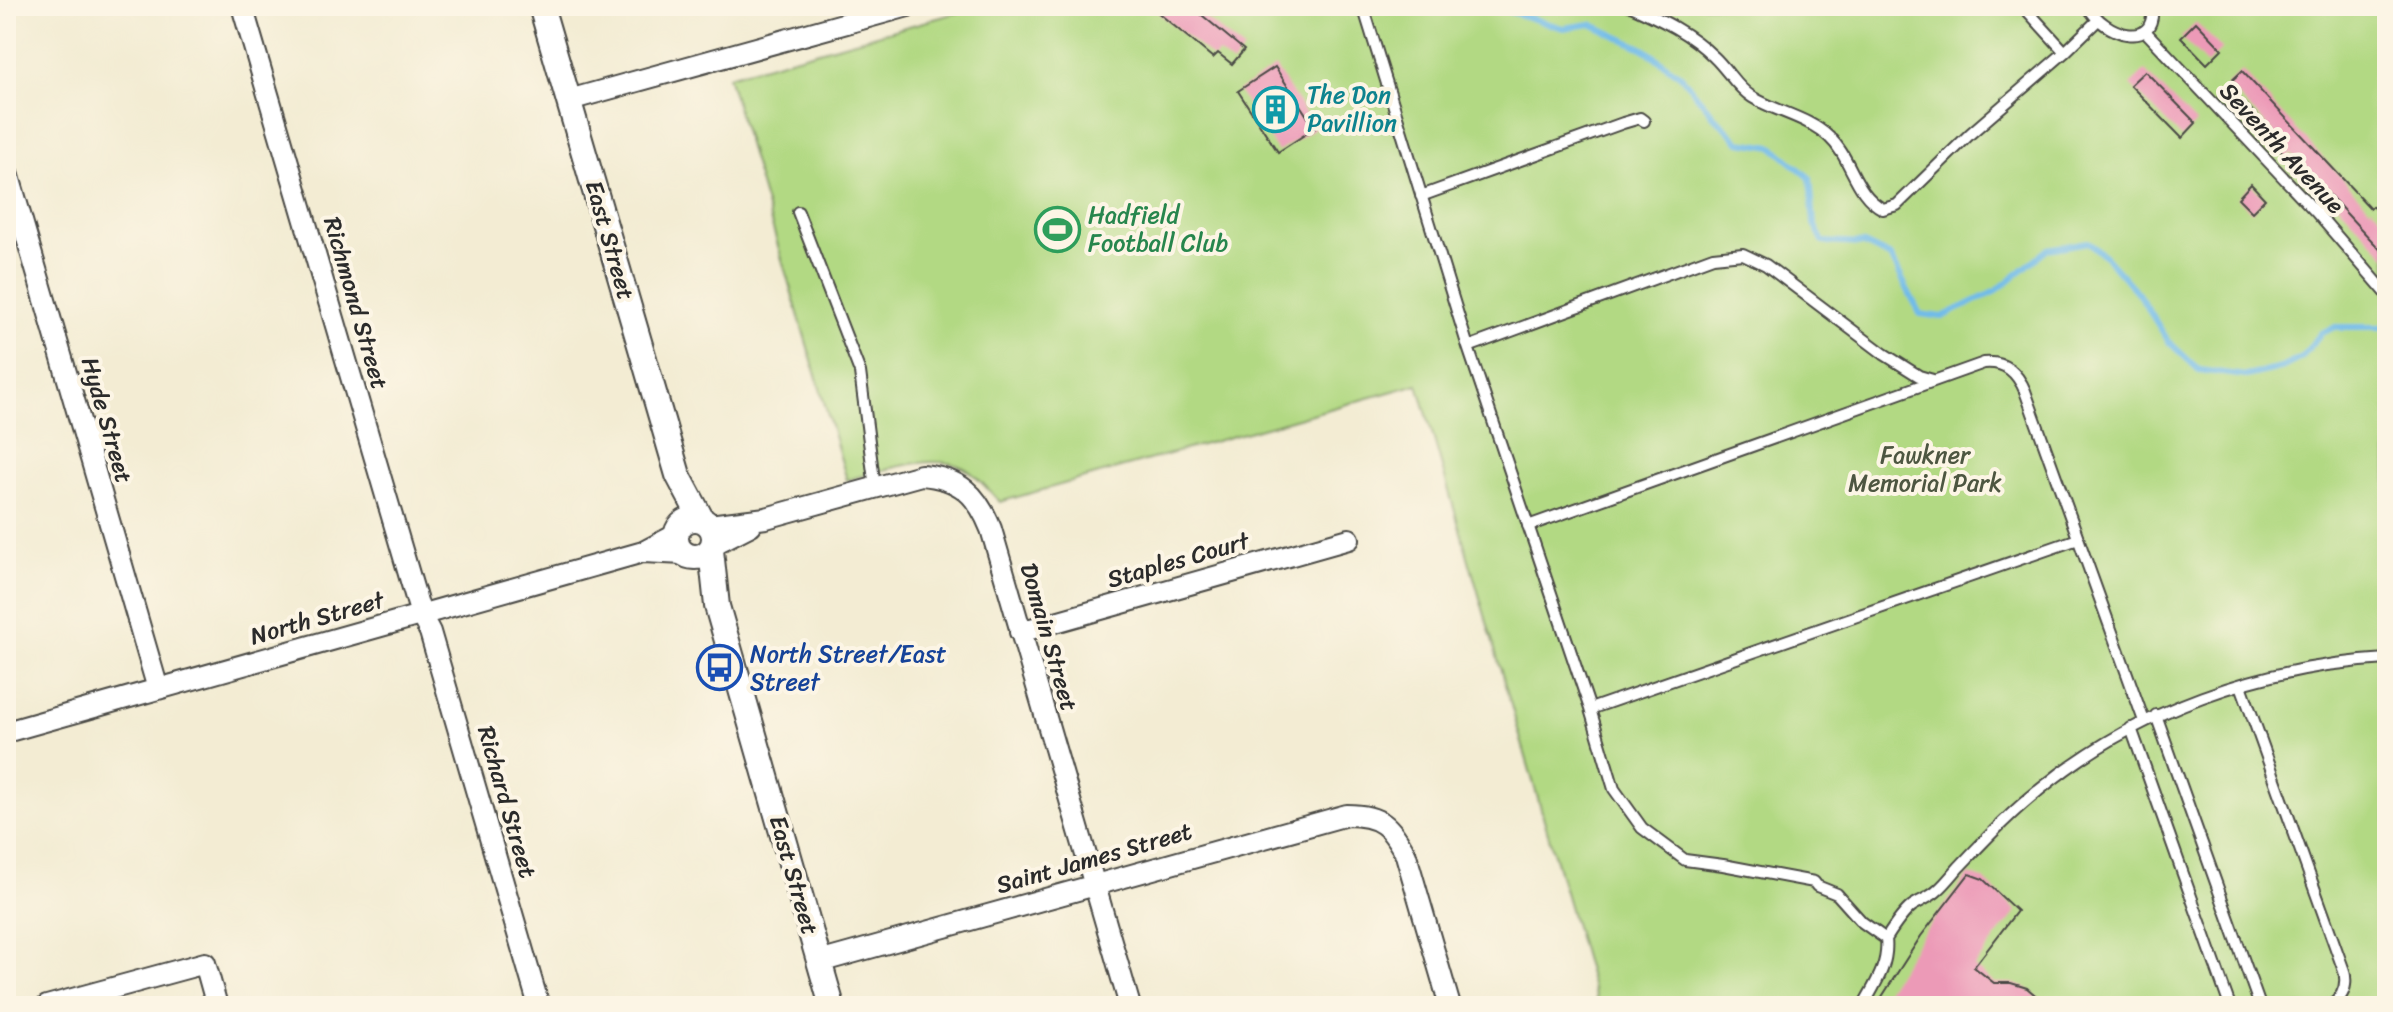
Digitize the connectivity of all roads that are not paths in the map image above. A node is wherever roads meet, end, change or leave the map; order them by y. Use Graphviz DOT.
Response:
graph roads {
  1 [pos="242,6"];
  2 [pos="541,6"];
  3 [pos="908,6"];
  4 [pos="1363,6"];
  5 [pos="1631,6"];
  6 [pos="2023,6"];
  7 [pos="2088,6"];
  8 [pos="2152,6"];
  9 [pos="2098,20"];
  10 [pos="2145,31"];
  11 [pos="2065,52"];
  12 [pos="569,100"];
  13 [pos="1644,121"];
  14 [pos="6,166"];
  15 [pos="1421,196"];
  16 [pos="798,212"];
  17 [pos="2387,294"];
  18 [pos="1468,347"];
  19 [pos="1935,380"];
  20 [pos="875,488"];
  21 [pos="1528,526"];
  22 [pos="696,539"];
  23 [pos="1349,539"];
  24 [pos="2078,539"];
  25 [pos="421,615"];
  26 [pos="1020,632"];
  27 [pos="2387,659"];
  28 [pos="2241,685"];
  29 [pos="158,689"];
  30 [pos="1590,709"];
  31 [pos="2156,715"];
  32 [pos="2144,721"];
  33 [pos="2131,728"];
  34 [pos="6,732"];
  35 [pos="1094,884"];
  36 [pos="1886,939"];
  37 [pos="819,962"];
  38 [pos="47,1006"];
  39 [pos="217,1006"];
  40 [pos="539,1006"];
  41 [pos="832,1006"];
  42 [pos="1130,1006"];
  43 [pos="1450,1006"];
  44 [pos="1863,1006"];
  45 [pos="2230,1006"];
  46 [pos="2260,1006"];
  47 [pos="2331,1006"];
  1 -- 25 [label="street, Richmond Street"];
  2 -- 12 [label="street, East Street"];
  3 -- 12 [label="street"];
  4 -- 15 [label="lane"];
  5 -- 11 [label="lane"];
  6 -- 11 [label="lane"];
  7 -- 9 [label="lane"];
  8 -- 10 [label="lane"];
  9 -- 10 [label="lane"];
  9 -- 11 [label="lane"];
  10 -- 17 [label="lane, Seventh Avenue"];
  12 -- 22 [label="street, East Street"];
  13 -- 15 [label="lane"];
  14 -- 29 [label="street, Hyde Street"];
  15 -- 18 [label="lane"];
  16 -- 20 [label="lane"];
  18 -- 19 [label="lane"];
  18 -- 21 [label="lane"];
  19 -- 21 [label="lane"];
  19 -- 24 [label="lane"];
  20 -- 22 [label="street, Domain Street"];
  20 -- 26 [label="street, Domain Street"];
  21 -- 30 [label="lane"];
  22 -- 25 [label="street, North Street"];
  22 -- 37 [label="street, East Street"];
  23 -- 26 [label="street, Staples Court"];
  24 -- 30 [label="lane"];
  24 -- 32 [label="lane"];
  25 -- 29 [label="street, North Street"];
  25 -- 40 [label="street, Richard Street"];
  26 -- 35 [label="street, Domain Street"];
  27 -- 28 [label="lane"];
  28 -- 31 [label="lane"];
  28 -- 47 [label="lane"];
  29 -- 34 [label="street, North Street"];
  30 -- 36 [label="lane"];
  31 -- 32 [label="lane"];
  31 -- 46 [label="lane"];
  32 -- 33 [label="lane"];
  33 -- 36 [label="lane"];
  33 -- 45 [label="lane"];
  35 -- 37 [label="street, Saint James Street"];
  35 -- 42 [label="street, Domain Street"];
  35 -- 43 [label="street, Saint James Street"];
  36 -- 44 [label="lane"];
  37 -- 41 [label="street, East Street"];
  38 -- 39 [label="street"];
}
